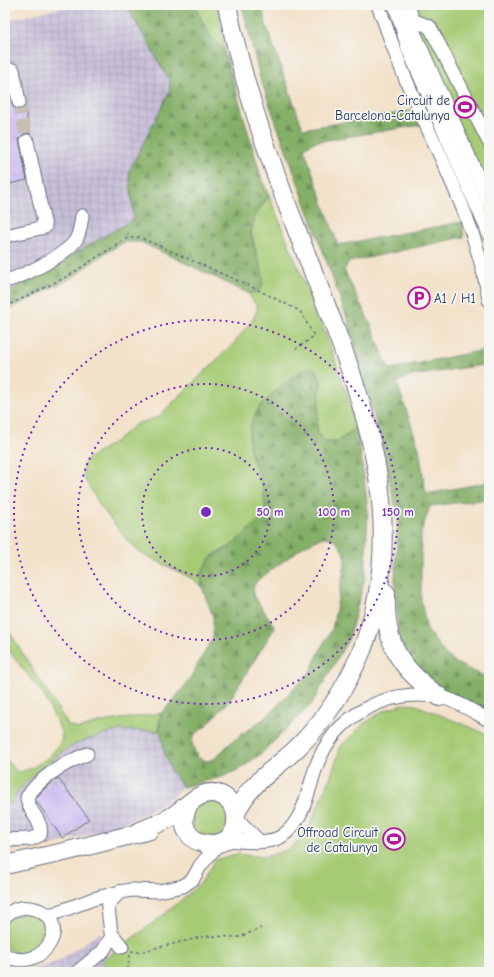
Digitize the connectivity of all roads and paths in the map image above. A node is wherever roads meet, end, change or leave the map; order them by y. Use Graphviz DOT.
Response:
graph roads {
  1 [pos="227,5"];
  2 [pos="378,5"];
  3 [pos="395,5"];
  4 [pos="408,5"];
  5 [pos="413,20"];
  6 [pos="399,23"];
  7 [pos="5,71"];
  8 [pos="19,102"];
  9 [pos="27,141"];
  10 [pos="489,142"];
  11 [pos="489,202"];
  12 [pos="82,216"];
  13 [pos="489,234"];
  14 [pos="5,236"];
  15 [pos="5,282"];
  16 [pos="489,300"];
  17 [pos="5,307"];
  18 [pos="293,351"];
  19 [pos="384,544"];
  20 [pos="440,697"];
  21 [pos="489,720"];
  22 [pos="87,754"];
  23 [pos="265,774"];
  24 [pos="217,793"];
  25 [pos="189,804"];
  26 [pos="236,816"];
  27 [pos="138,832"];
  28 [pos="193,837"];
  29 [pos="5,840"];
  30 [pos="258,840"];
  31 [pos="222,842"];
  32 [pos="5,865"];
  33 [pos="200,866"];
  34 [pos="120,892"];
  35 [pos="93,899"];
  36 [pos="80,905"];
  37 [pos="108,908"];
  38 [pos="6,914"];
  39 [pos="44,914"];
  40 [pos="261,928"];
  41 [pos="54,935"];
  42 [pos="112,936"];
  43 [pos="122,947"];
  44 [pos="5,955"];
  45 [pos="25,964"];
  46 [pos="14,972"];
  47 [pos="77,972"];
  48 [pos="130,972"];
  1 -- 19 [label="highway"];
  2 -- 16 [label="street"];
  3 -- 6 [label="street"];
  4 -- 5 [label="street"];
  5 -- 6 [label="street"];
  5 -- 10 [label="street"];
  5 -- 11 [label="street"];
  6 -- 13 [label="street"];
  7 -- 8 [label="street"];
  9 -- 14 [label="street"];
  12 -- 15 [label="street"];
  17 -- 18 [label="path"];
  19 -- 20 [label="highway"];
  19 -- 23 [label="highway"];
  20 -- 21 [label="street"];
  20 -- 30 [label="street"];
  22 -- 29 [label="street"];
  23 -- 24 [label="highway"];
  23 -- 26 [label="highway"];
  24 -- 25 [label="highway"];
  24 -- 26 [label="highway"];
  25 -- 27 [label="highway"];
  25 -- 28 [label="highway"];
  26 -- 30 [label="street"];
  26 -- 31 [label="highway"];
  27 -- 28 [label="highway"];
  27 -- 32 [label="highway"];
  28 -- 31 [label="highway"];
  28 -- 33 [label="street"];
  30 -- 31 [label="street"];
  31 -- 33 [label="street"];
  33 -- 34 [label="street"];
  34 -- 35 [label="street"];
  34 -- 37 [label="street"];
  35 -- 36 [label="street"];
  35 -- 37 [label="street"];
  36 -- 39 [label="street"];
  36 -- 41 [label="street"];
  37 -- 42 [label="street"];
  38 -- 39 [label="street"];
  39 -- 41 [label="street"];
  40 -- 48 [label="path"];
  41 -- 45 [label="street"];
  42 -- 43 [label="street"];
  42 -- 47 [label="street"];
  44 -- 45 [label="street"];
  45 -- 46 [label="street"];
}
